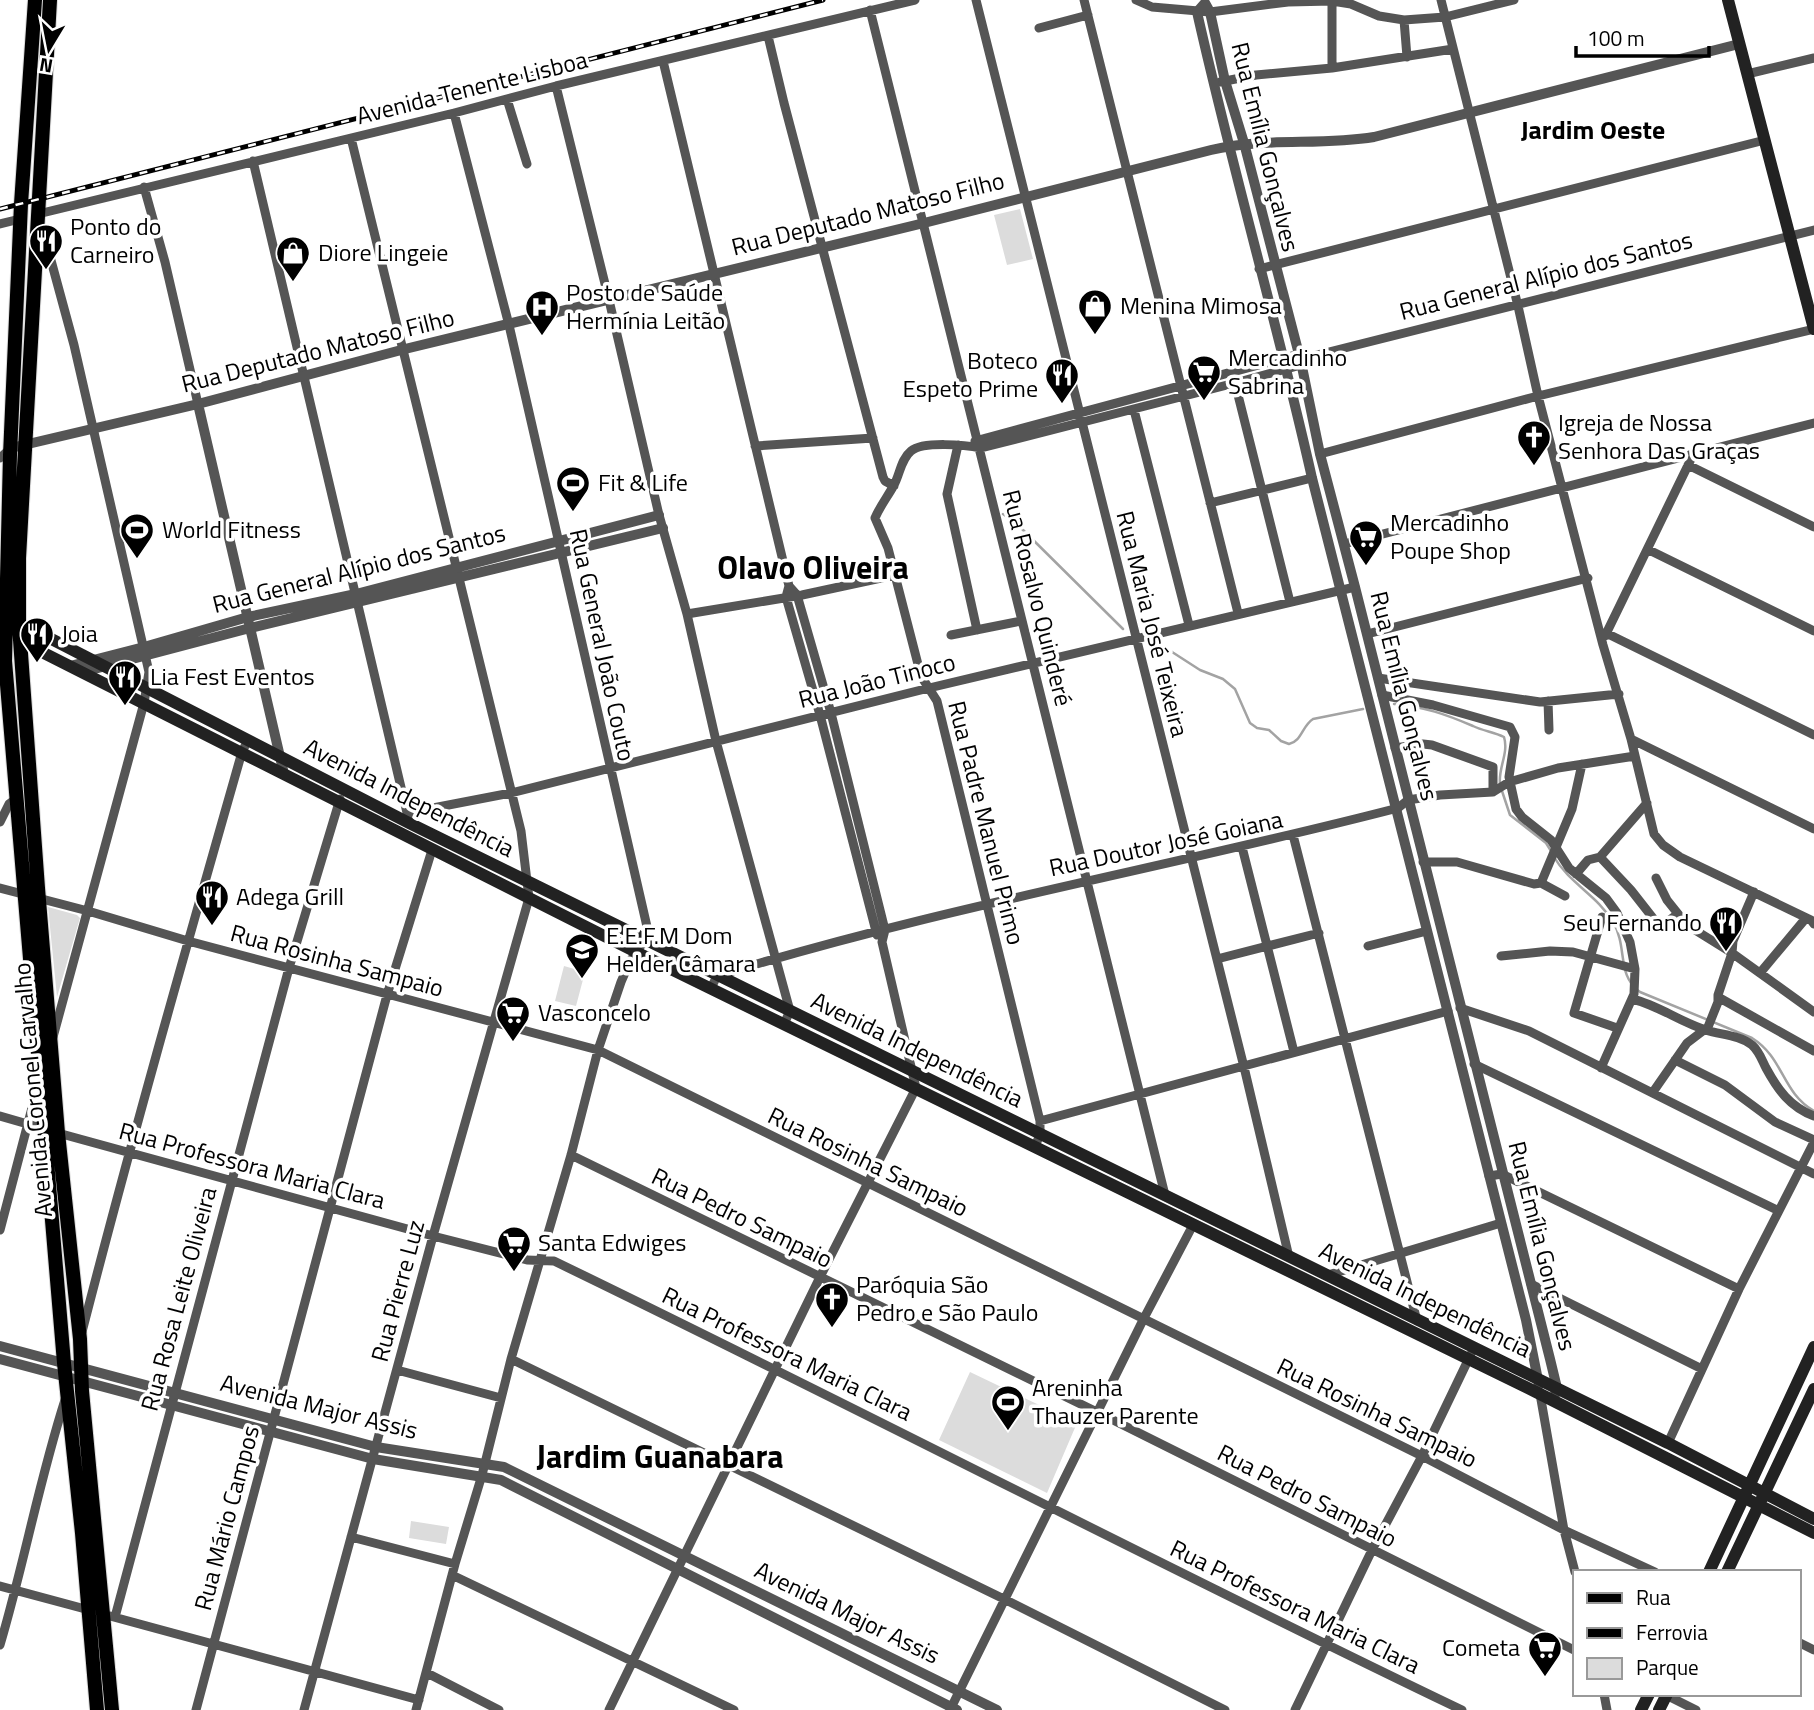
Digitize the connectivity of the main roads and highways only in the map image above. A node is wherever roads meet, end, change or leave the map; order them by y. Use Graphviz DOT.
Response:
graph roads {
  1 [pos="35,0"];
  2 [pos="50,0"];
  3 [pos="1728,0"];
  4 [pos="1814,329"];
  5 [pos="12,450"];
  6 [pos="5,483"];
  7 [pos="11,628"];
  8 [pos="3,660"];
  9 [pos="245,746"];
  10 [pos="32,895"];
  11 [pos="714,982"];
  12 [pos="52,1131"];
  13 [pos="1814,1347"];
  14 [pos="1471,1355"];
  15 [pos="1814,1389"];
  16 [pos="1555,1395"];
  17 [pos="1747,1492"];
  18 [pos="1761,1500"];
  19 [pos="1814,1519"];
  20 [pos="1814,1533"];
  21 [pos="1710,1570"];
  22 [pos="1728,1570"];
  23 [pos="102,1614"];
  24 [pos="97,1710"];
  25 [pos="112,1710"];
  1 -- 5 [label="main road, Avenida Coronel Carvalho"];
  2 -- 5 [label="main road, Avenida Coronel Carvalho"];
  3 -- 4 [label="main road"];
  5 -- 6 [label="main road, Avenida Coronel Carvalho"];
  5 -- 7 [label="main road, Avenida Coronel Carvalho"];
  6 -- 7 [label="main road, Avenida Coronel Carvalho"];
  7 -- 8 [label="main road, Avenida Coronel Carvalho"];
  7 -- 9 [label="main road, Avenida Independência"];
  7 -- 9 [label="main road, Avenida Independência"];
  7 -- 10 [label="main road, Avenida Coronel Carvalho"];
  8 -- 10 [label="main road, Avenida Coronel Carvalho"];
  9 -- 11 [label="main road, Avenida Independência"];
  9 -- 11 [label="main road, Avenida Independência"];
  10 -- 12 [label="main road, Avenida Coronel Carvalho"];
  10 -- 12 [label="main road, Avenida Coronel Carvalho"];
  11 -- 14 [label="main road, Avenida Independência"];
  11 -- 14 [label="main road, Avenida Independência"];
  12 -- 23 [label="main road, Avenida Coronel Carvalho"];
  12 -- 23 [label="main road, Avenida Coronel Carvalho"];
  13 -- 17 [label="main road"];
  14 -- 16 [label="main road, Avenida Independência"];
  14 -- 16 [label="main road, Avenida Independência"];
  15 -- 18 [label="main road"];
  16 -- 17 [label="main road, Avenida Independência"];
  16 -- 17 [label="main road, Avenida Independência"];
  17 -- 18 [label="main road, Avenida Independência"];
  17 -- 21 [label="main road"];
  18 -- 19 [label="main road, Avenida Independência"];
  18 -- 20 [label="main road, Avenida Independência"];
  18 -- 22 [label="main road"];
  23 -- 24 [label="main road, Avenida Coronel Carvalho"];
  23 -- 25 [label="main road, Avenida Coronel Carvalho"];
}
